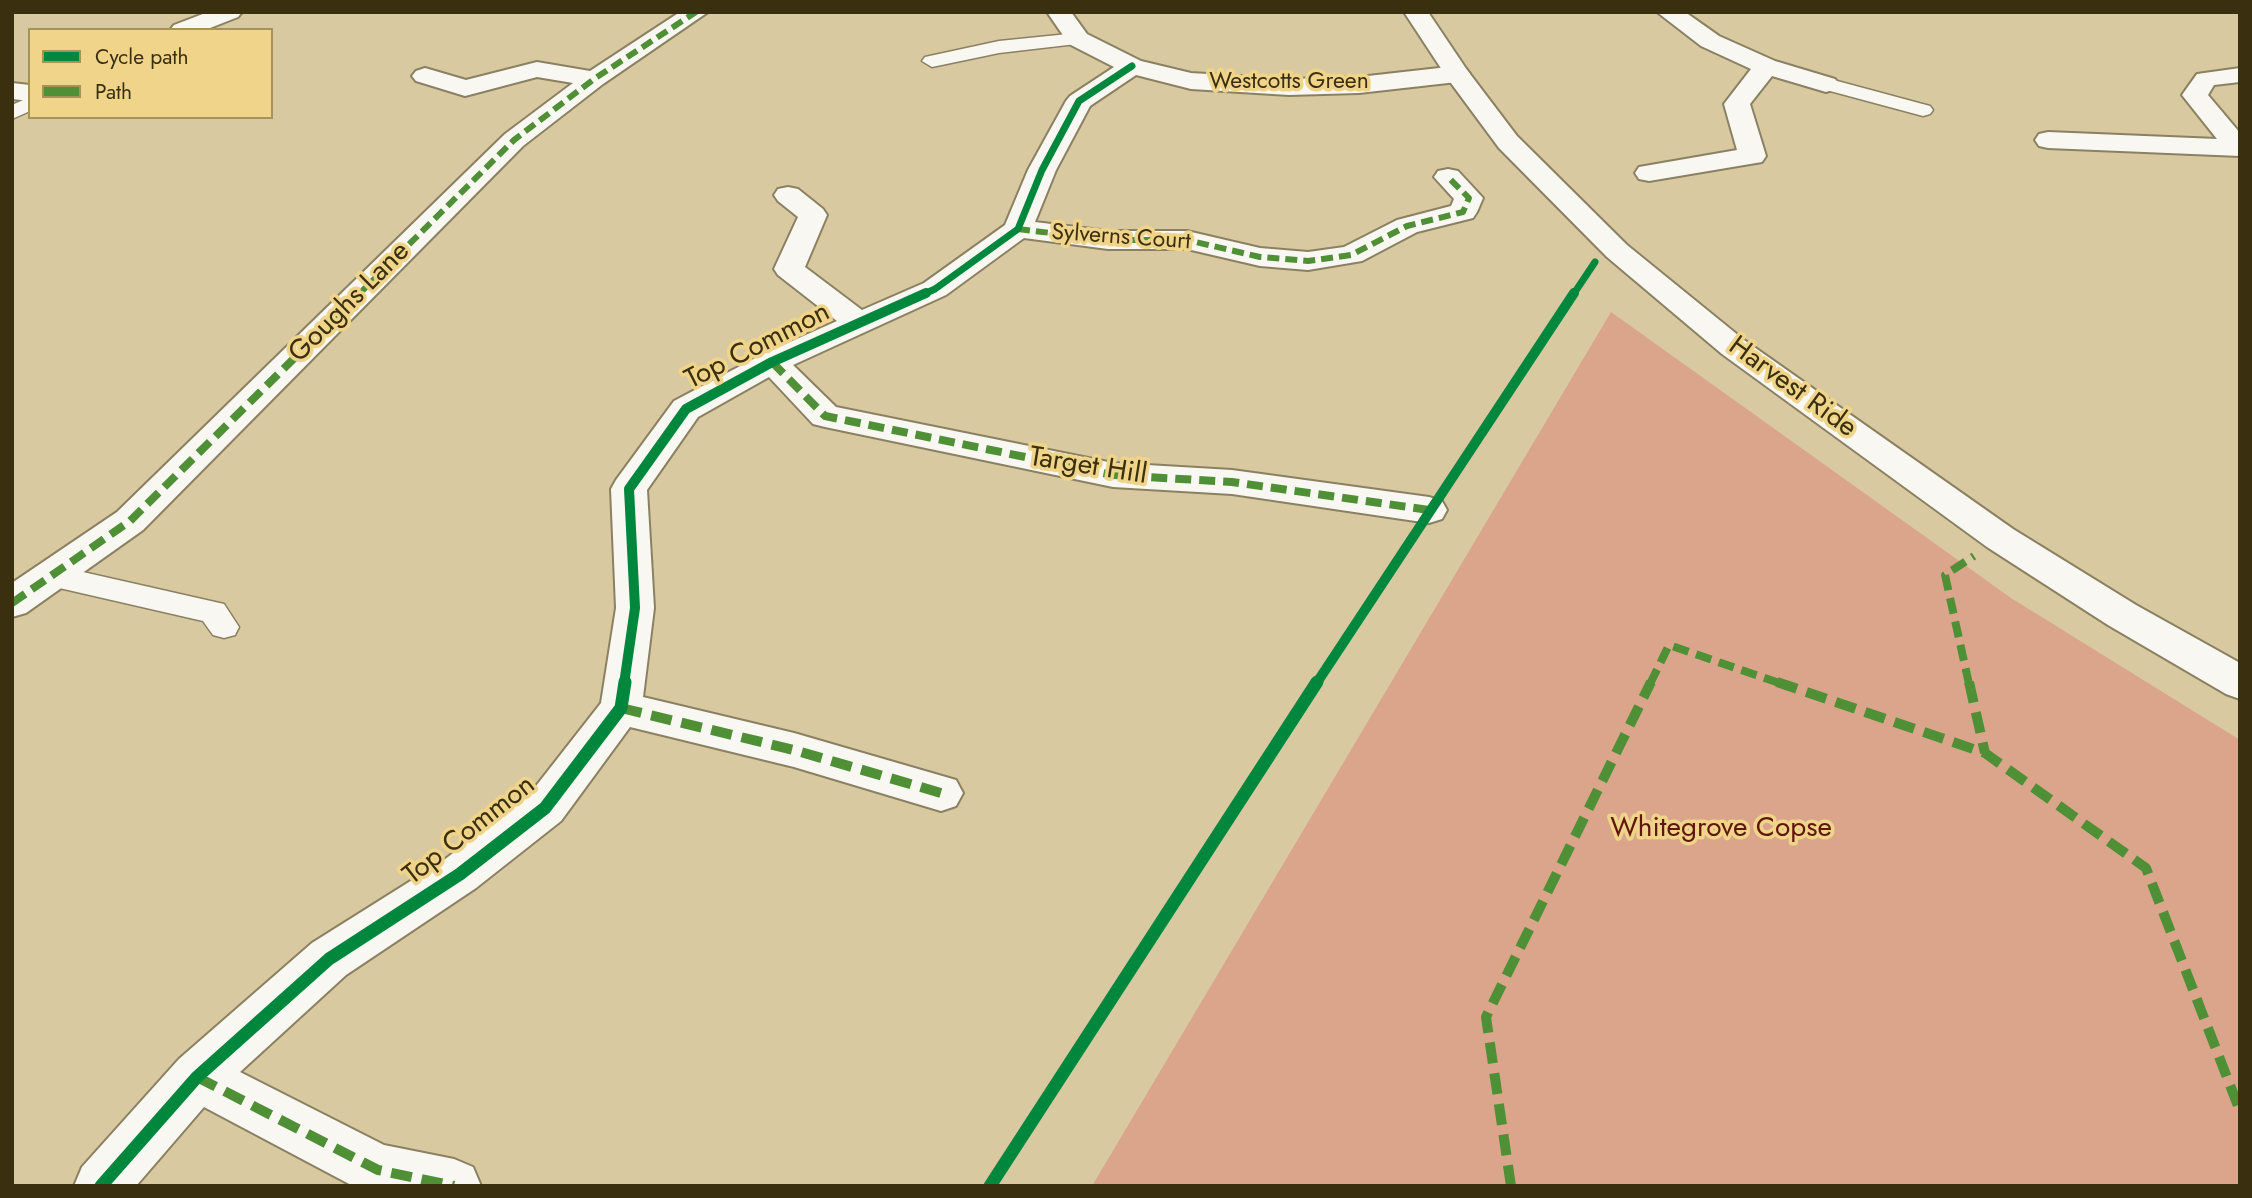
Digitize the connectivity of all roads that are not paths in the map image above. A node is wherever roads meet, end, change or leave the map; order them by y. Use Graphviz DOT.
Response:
graph roads {
  1 [pos="230,12"];
  2 [pos="696,12"];
  3 [pos="1059,12"];
  4 [pos="1416,12"];
  5 [pos="1669,12"];
  6 [pos="187,28"];
  7 [pos="1078,39"];
  8 [pos="932,61"];
  9 [pos="1132,66"];
  10 [pos="1766,66"];
  11 [pos="1457,74"];
  12 [pos="2237,75"];
  13 [pos="425,76"];
  14 [pos="594,79"];
  15 [pos="1826,84"];
  16 [pos="28,104"];
  17 [pos="1923,110"];
  18 [pos="12,113"];
  19 [pos="2048,140"];
  20 [pos="2238,148"];
  21 [pos="1649,173"];
  22 [pos="1448,177"];
  23 [pos="788,195"];
  24 [pos="1018,229"];
  25 [pos="858,322"];
  26 [pos="772,362"];
  27 [pos="1429,510"];
  28 [pos="52,576"];
  29 [pos="12,603"];
  30 [pos="224,626"];
  31 [pos="2240,683"];
  32 [pos="621,708"];
  33 [pos="941,793"];
  34 [pos="197,1077"];
  35 [pos="102,1186"];
  36 [pos="454,1186"];
  1 -- 6 [label="street"];
  2 -- 14 [label="street, Goughs Lane"];
  3 -- 7 [label="street, Westcotts Green"];
  4 -- 11 [label="street, Harvest Ride"];
  5 -- 10 [label="street"];
  7 -- 8 [label="lane"];
  7 -- 9 [label="street, Westcotts Green"];
  9 -- 11 [label="street, Westcotts Green"];
  9 -- 24 [label="street"];
  10 -- 15 [label="street"];
  10 -- 21 [label="street"];
  11 -- 31 [label="street, Harvest Ride"];
  12 -- 20 [label="street"];
  13 -- 14 [label="street"];
  14 -- 28 [label="street, Goughs Lane"];
  15 -- 17 [label="lane"];
  16 -- 18 [label="lane"];
  19 -- 20 [label="street"];
  22 -- 24 [label="street, Sylverns Court"];
  23 -- 25 [label="street, Top Common"];
  24 -- 25 [label="street, Top Common"];
  25 -- 26 [label="street, Top Common"];
  26 -- 27 [label="street, Target Hill"];
  26 -- 32 [label="street, Top Common"];
  28 -- 29 [label="street, Goughs Lane"];
  28 -- 30 [label="lane"];
  32 -- 33 [label="street"];
  32 -- 34 [label="street, Top Common"];
  34 -- 35 [label="street, Top Common"];
  34 -- 36 [label="street"];
}
